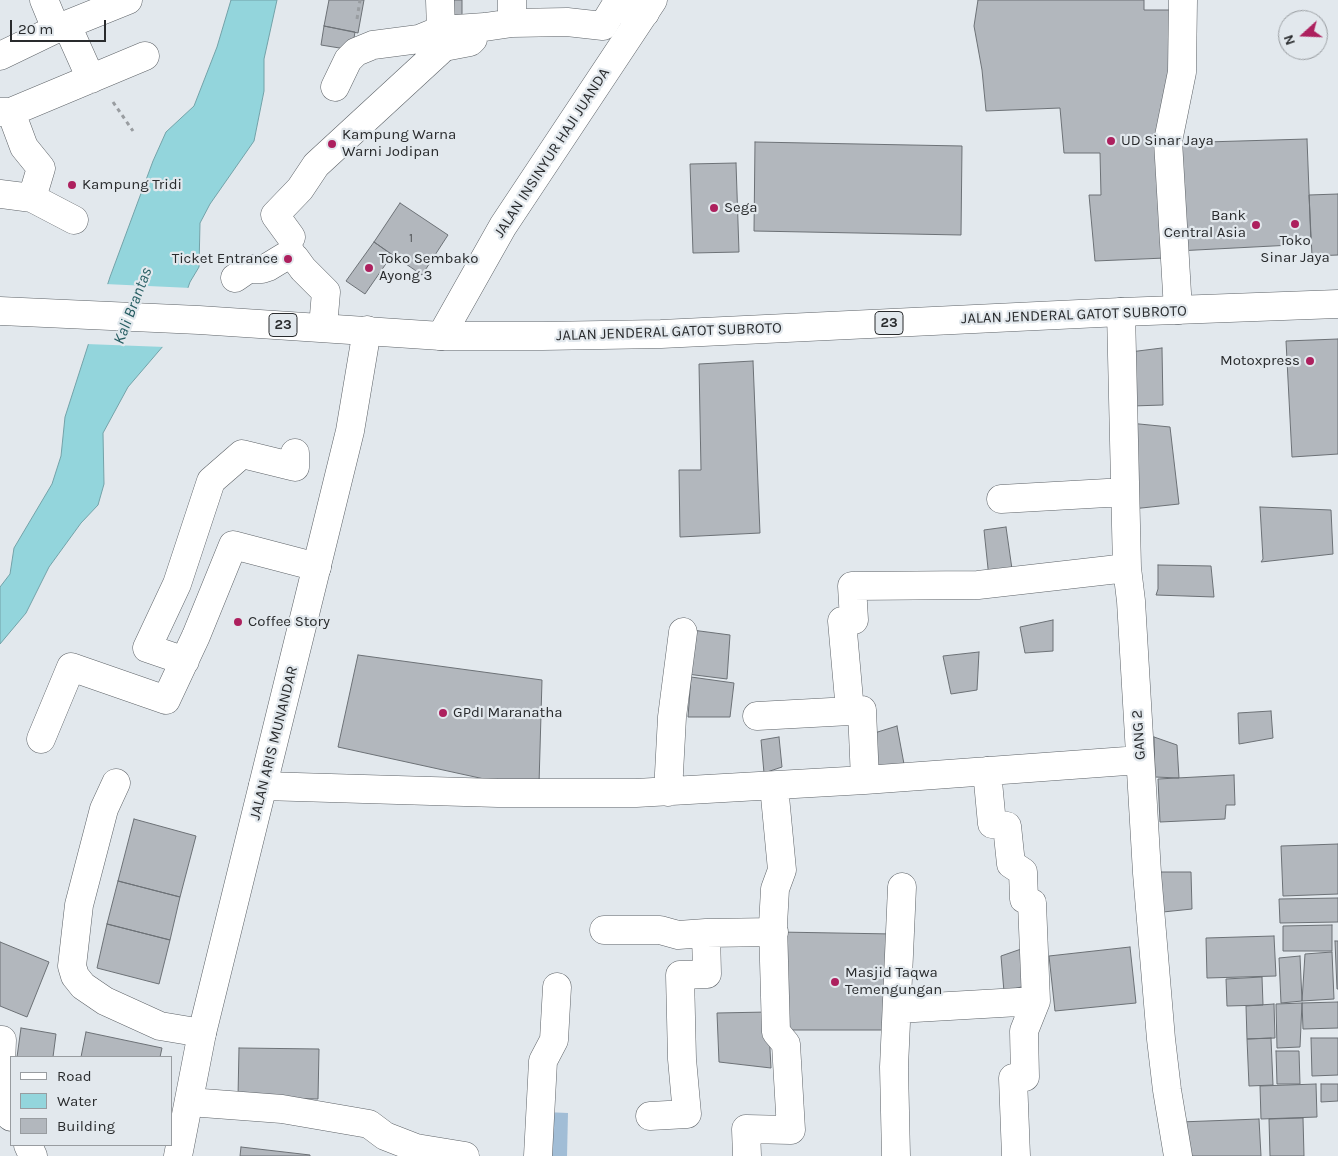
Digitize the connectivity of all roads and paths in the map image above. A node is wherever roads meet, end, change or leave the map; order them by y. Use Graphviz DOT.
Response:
graph roads {
  1 [pos="44,0"];
  2 [pos="128,0"];
  3 [pos="360,0"];
  4 [pos="440,0"];
  5 [pos="1183,0"];
  6 [pos="649,6"];
  7 [pos="512,11"];
  8 [pos="356,22"];
  9 [pos="485,27"];
  10 [pos="63,30"];
  11 [pos="441,30"];
  12 [pos="0,56"];
  13 [pos="145,56"];
  14 [pos="91,79"];
  15 [pos="335,88"];
  16 [pos="5,112"];
  17 [pos="0,194"];
  18 [pos="32,198"];
  19 [pos="74,220"];
  20 [pos="293,249"];
  21 [pos="235,278"];
  22 [pos="1338,304"];
  23 [pos="1178,310"];
  24 [pos="4,311"];
  25 [pos="1121,312"];
  26 [pos="323,327"];
  27 [pos="368,330"];
  28 [pos="441,336"];
  29 [pos="296,453"];
  30 [pos="1125,492"];
  31 [pos="1001,499"];
  32 [pos="317,567"];
  33 [pos="1127,568"];
  34 [pos="683,632"];
  35 [pos="184,661"];
  36 [pos="850,711"];
  37 [pos="757,716"];
  38 [pos="41,739"];
  39 [pos="1140,760"];
  40 [pos="987,772"];
  41 [pos="866,780"];
  42 [pos="116,782"];
  43 [pos="263,786"];
  44 [pos="774,786"];
  45 [pos="668,792"];
  46 [pos="902,887"];
  47 [pos="604,930"];
  48 [pos="774,932"];
  49 [pos="706,933"];
  50 [pos="558,987"];
  51 [pos="1036,1001"];
  52 [pos="897,1009"];
  53 [pos="202,1034"];
  54 [pos="0,1040"];
  55 [pos="0,1089"];
  56 [pos="189,1102"];
  57 [pos="0,1108"];
  58 [pos="650,1116"];
  59 [pos="10,1117"];
  60 [pos="178,1156"];
  61 [pos="462,1156"];
  62 [pos="538,1156"];
  63 [pos="747,1156"];
  64 [pos="896,1156"];
  65 [pos="1016,1156"];
  66 [pos="1178,1156"];
  1 -- 10 [label="main road"];
  2 -- 10 [label="main road"];
  3 -- 8 [label="path"];
  4 -- 11 [label="main road"];
  5 -- 23 [label="main road"];
  6 -- 7 [label="main road"];
  6 -- 28 [label="main road, JALAN INSINYUR HAJI JUANDA"];
  7 -- 9 [label="main road"];
  9 -- 11 [label="main road"];
  9 -- 20 [label="main road"];
  10 -- 12 [label="main road"];
  10 -- 14 [label="main road"];
  11 -- 15 [label="main road"];
  13 -- 14 [label="main road"];
  14 -- 16 [label="main road"];
  16 -- 18 [label="main road"];
  17 -- 18 [label="main road"];
  18 -- 19 [label="main road"];
  20 -- 21 [label="main road"];
  20 -- 26 [label="main road"];
  22 -- 23 [label="main road, JALAN JENDERAL GATOT SUBROTO / 23"];
  23 -- 25 [label="main road, JALAN JENDERAL GATOT SUBROTO / 23"];
  24 -- 26 [label="main road, JALAN JENDERAL GATOT SUBROTO / 23"];
  25 -- 28 [label="main road, JALAN JENDERAL GATOT SUBROTO / 23"];
  25 -- 30 [label="main road, GANG 2"];
  26 -- 27 [label="main road, JALAN JENDERAL GATOT SUBROTO / 23"];
  27 -- 28 [label="main road, JALAN JENDERAL GATOT SUBROTO / 23"];
  27 -- 32 [label="main road, JALAN ARIS MUNANDAR"];
  29 -- 35 [label="main road"];
  30 -- 31 [label="main road"];
  30 -- 33 [label="main road, GANG 2"];
  32 -- 35 [label="main road"];
  32 -- 43 [label="main road, JALAN ARIS MUNANDAR"];
  33 -- 36 [label="main road"];
  33 -- 39 [label="main road, GANG 2"];
  34 -- 45 [label="main road"];
  35 -- 38 [label="main road"];
  36 -- 37 [label="main road"];
  36 -- 41 [label="main road"];
  39 -- 40 [label="main road"];
  39 -- 66 [label="main road, GANG 2"];
  40 -- 41 [label="main road"];
  40 -- 51 [label="main road"];
  41 -- 44 [label="main road"];
  42 -- 53 [label="main road"];
  43 -- 45 [label="main road"];
  43 -- 53 [label="main road, JALAN ARIS MUNANDAR"];
  44 -- 45 [label="main road"];
  44 -- 48 [label="main road"];
  46 -- 52 [label="main road"];
  47 -- 49 [label="main road"];
  48 -- 49 [label="main road"];
  48 -- 63 [label="main road"];
  49 -- 58 [label="main road"];
  50 -- 62 [label="main road"];
  51 -- 52 [label="main road"];
  51 -- 65 [label="main road"];
  52 -- 64 [label="main road"];
  53 -- 56 [label="main road, JALAN ARIS MUNANDAR"];
  54 -- 55 [label="main road"];
  56 -- 60 [label="main road, JALAN ARIS MUNANDAR"];
  56 -- 61 [label="main road"];
  57 -- 59 [label="main road"];
}
